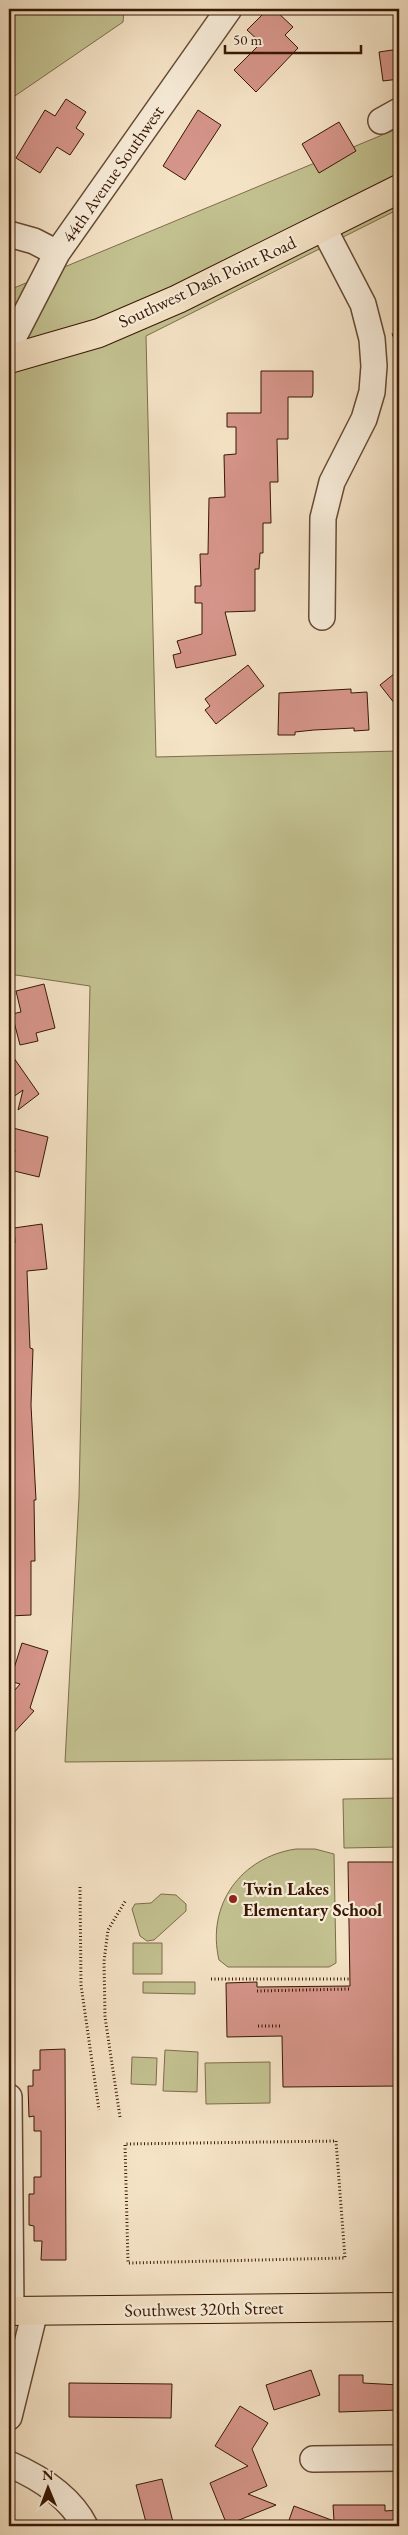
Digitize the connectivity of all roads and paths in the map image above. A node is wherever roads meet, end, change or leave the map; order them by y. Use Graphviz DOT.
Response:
graph roads {
  1 [pos="229,9"];
  2 [pos="399,189"];
  3 [pos="323,227"];
  4 [pos="9,234"];
  5 [pos="57,253"];
  6 [pos="9,346"];
  7 [pos="9,359"];
  8 [pos="322,617"];
  9 [pos="80,1887"];
  10 [pos="126,1900"];
  11 [pos="211,1979"];
  12 [pos="350,1979"];
  13 [pos="350,1990"];
  14 [pos="257,1991"];
  15 [pos="258,2026"];
  16 [pos="282,2026"];
  17 [pos="9,2097"];
  18 [pos="99,2110"];
  19 [pos="120,2116"];
  20 [pos="124,2144"];
  21 [pos="10,2239"];
  22 [pos="399,2307"];
  23 [pos="18,2311"];
  24 [pos="9,2417"];
  25 [pos="399,2458"];
  26 [pos="313,2459"];
  27 [pos="9,2464"];
  28 [pos="85,2526"];
  1 -- 5 [label="street, 44th Avenue Southwest"];
  2 -- 3 [label="main road, Southwest Dash Point Road"];
  3 -- 7 [label="main road, Southwest Dash Point Road"];
  3 -- 8 [label="street"];
  4 -- 5 [label="street"];
  5 -- 6 [label="street, 44th Avenue Southwest"];
  9 -- 18 [label="path"];
  10 -- 19 [label="path"];
  11 -- 12 [label="path"];
  13 -- 14 [label="path"];
  15 -- 16 [label="path"];
  17 -- 21 [label="street"];
  20 -- 20 [label="path"];
  21 -- 23 [label="street"];
  22 -- 23 [label="main road, Southwest 320th Street"];
  23 -- 24 [label="street"];
  25 -- 26 [label="street"];
  27 -- 28 [label="street"];
}
